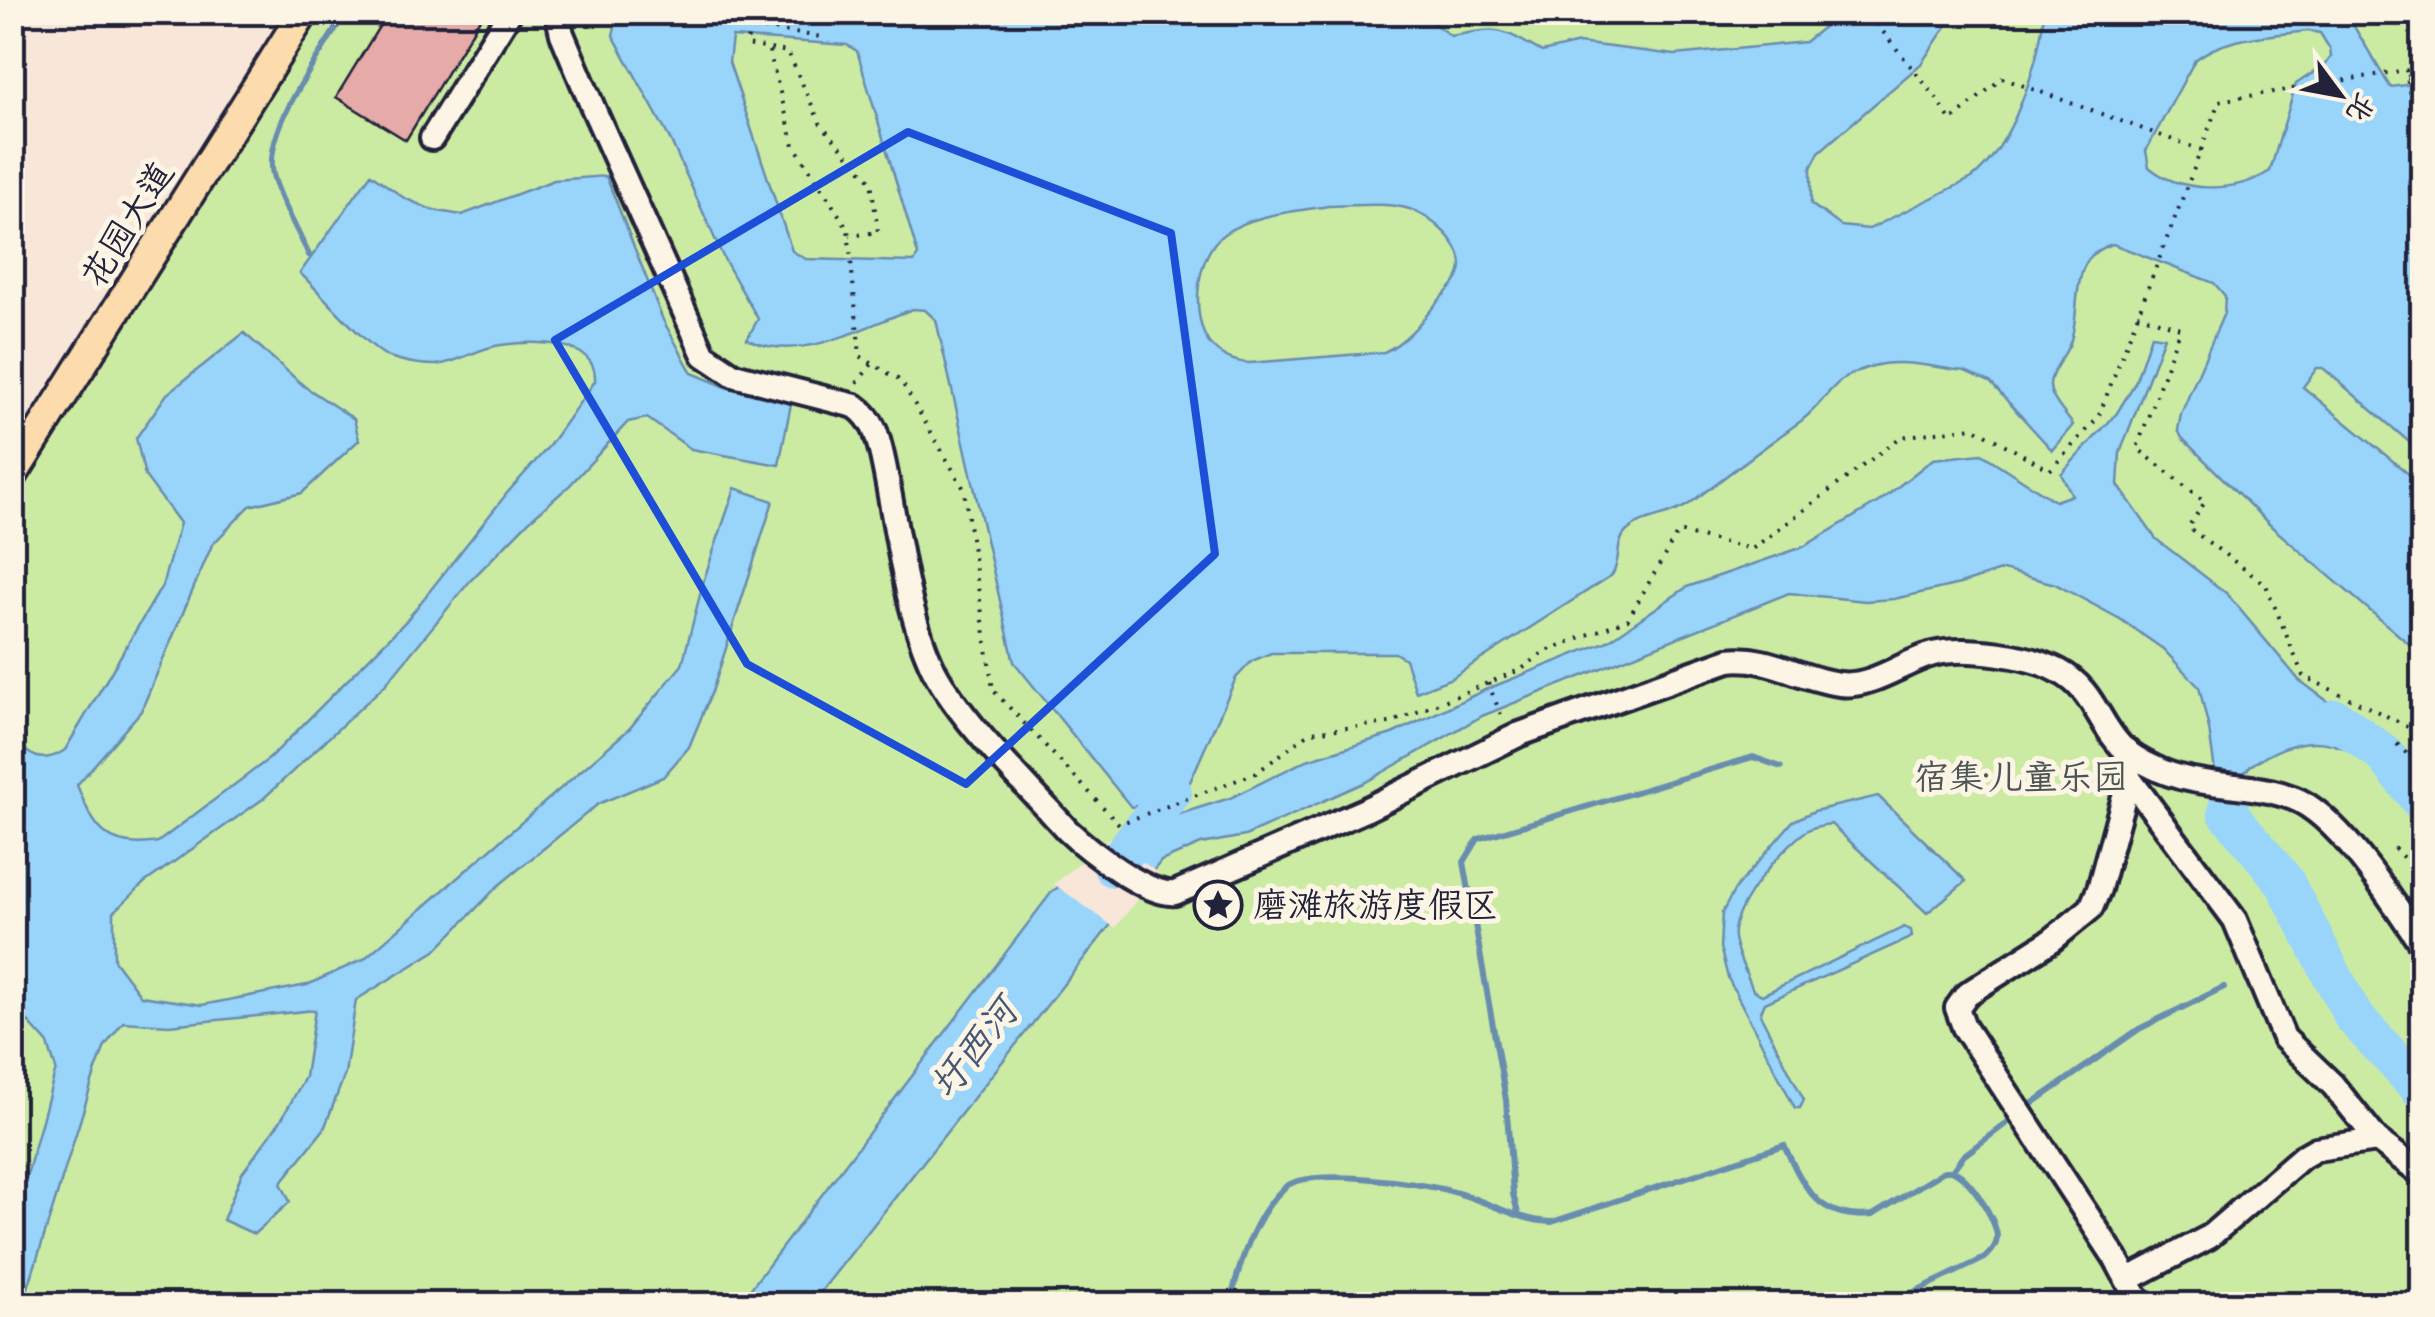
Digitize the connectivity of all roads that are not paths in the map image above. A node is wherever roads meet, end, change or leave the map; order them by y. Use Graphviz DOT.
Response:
graph roads {
  1 [pos="286,12"];
  2 [pos="304,12"];
  3 [pos="510,12"];
  4 [pos="556,12"];
  5 [pos="432,138"];
  6 [pos="12,452"];
  7 [pos="12,476"];
  8 [pos="2126,750"];
  9 [pos="2129,778"];
  10 [pos="2422,945"];
  11 [pos="2377,1140"];
  12 [pos="2422,1174"];
  13 [pos="2128,1280"];
  14 [pos="2140,1304"];
  1 -- 6 [label="main road, 花园大道"];
  2 -- 7 [label="main road, 花园大道"];
  3 -- 5 [label="street"];
  4 -- 8 [label="street"];
  8 -- 9 [label="street"];
  8 -- 10 [label="street"];
  9 -- 11 [label="street"];
  9 -- 13 [label="street"];
  11 -- 12 [label="street"];
  11 -- 13 [label="street"];
  13 -- 14 [label="street"];
}
